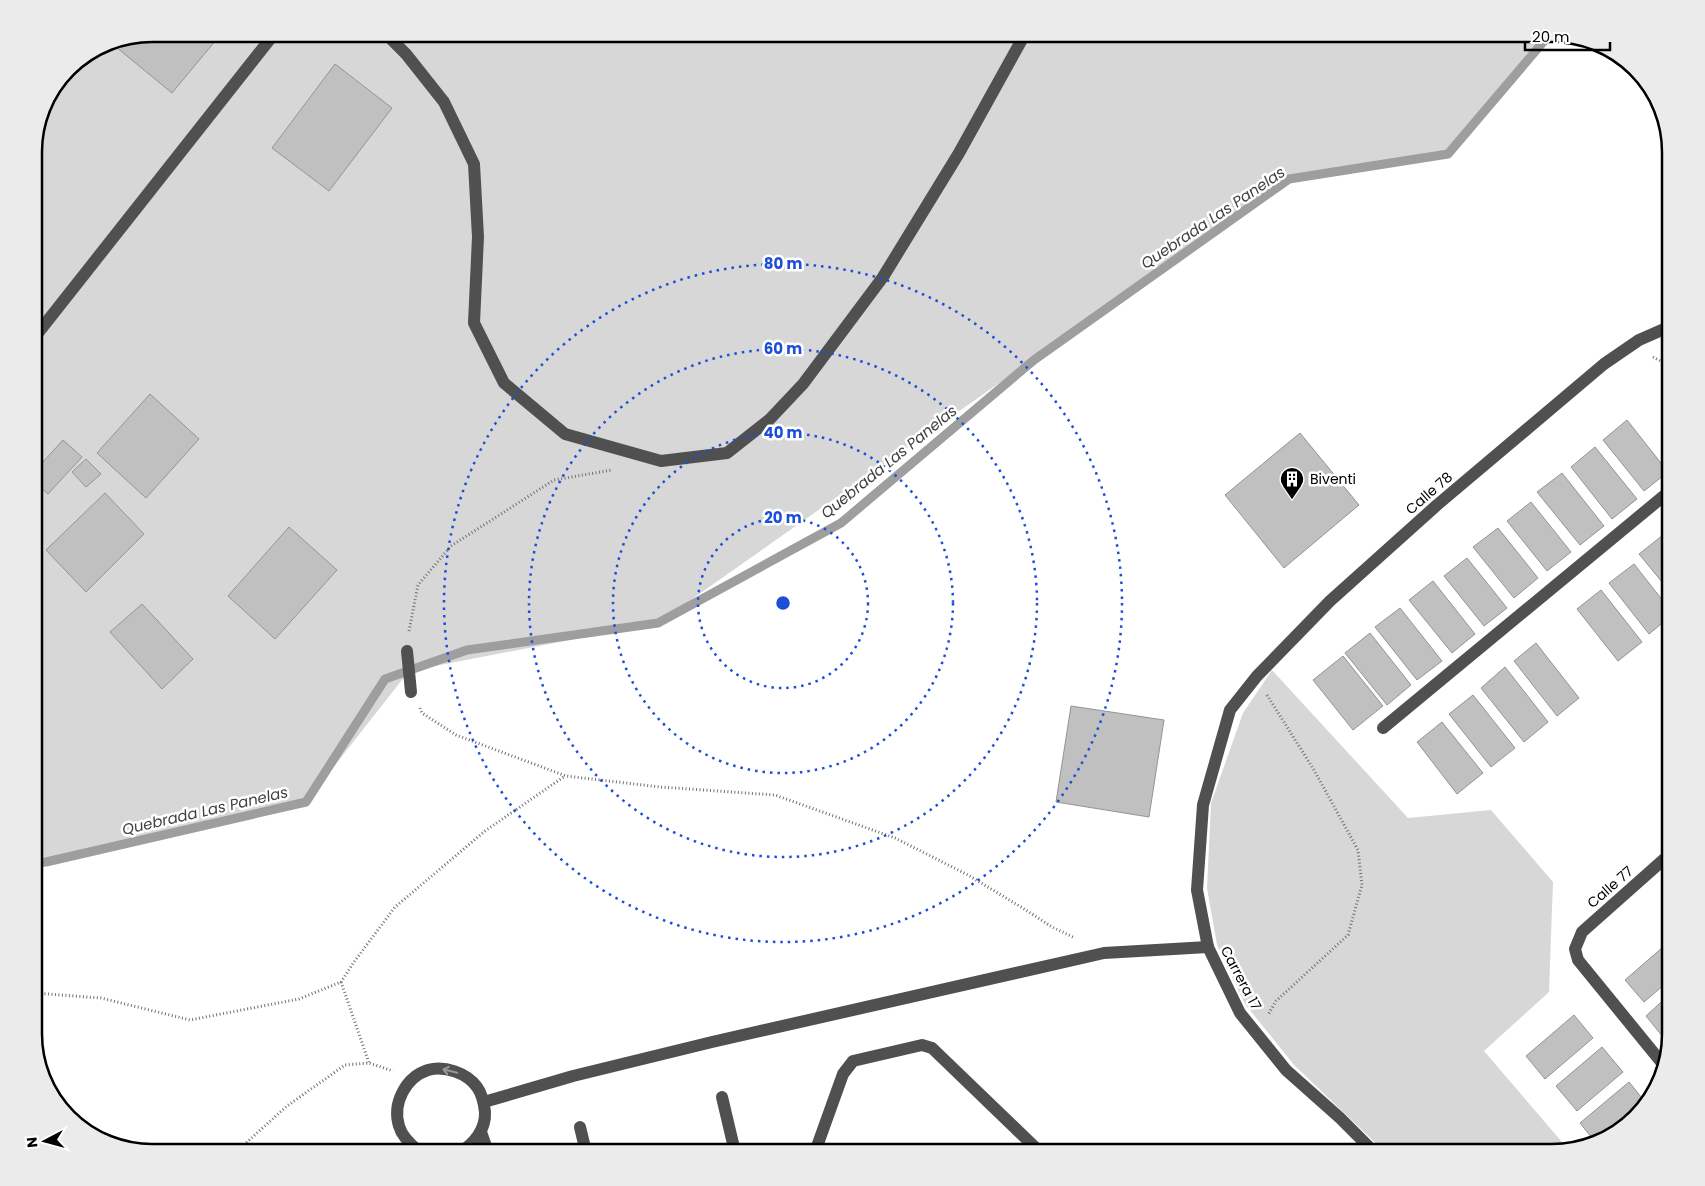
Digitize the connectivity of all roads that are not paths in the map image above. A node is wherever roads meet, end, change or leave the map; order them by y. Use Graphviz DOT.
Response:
graph roads {
  1 [pos="268,42"];
  2 [pos="394,42"];
  3 [pos="1021,42"];
  4 [pos="43,327"];
  5 [pos="1662,330"];
  6 [pos="1662,497"];
  7 [pos="407,651"];
  8 [pos="411,692"];
  9 [pos="1230,710"];
  10 [pos="1383,728"];
  11 [pos="1662,861"];
  12 [pos="1208,947"];
  13 [pos="1659,1060"];
  14 [pos="722,1096"];
  15 [pos="484,1102"];
  16 [pos="580,1126"];
  17 [pos="481,1132"];
  18 [pos="411,1144"];
  19 [pos="472,1144"];
  20 [pos="485,1144"];
  21 [pos="584,1144"];
  22 [pos="733,1144"];
  23 [pos="818,1144"];
  24 [pos="1032,1144"];
  25 [pos="1366,1144"];
  1 -- 4 [label="street"];
  2 -- 3 [label="street"];
  5 -- 9 [label="street, Calle 78"];
  6 -- 10 [label="street"];
  7 -- 8 [label="street"];
  9 -- 12 [label="street, Carrera 17"];
  11 -- 13 [label="street, Calle 77"];
  12 -- 15 [label="street"];
  12 -- 25 [label="street, Carrera 17"];
  14 -- 22 [label="street"];
  15 -- 17 [label="street"];
  15 -- 18 [label="street, one-way"];
  16 -- 21 [label="street"];
  17 -- 19 [label="street"];
  17 -- 20 [label="street"];
  23 -- 24 [label="street"];
}
